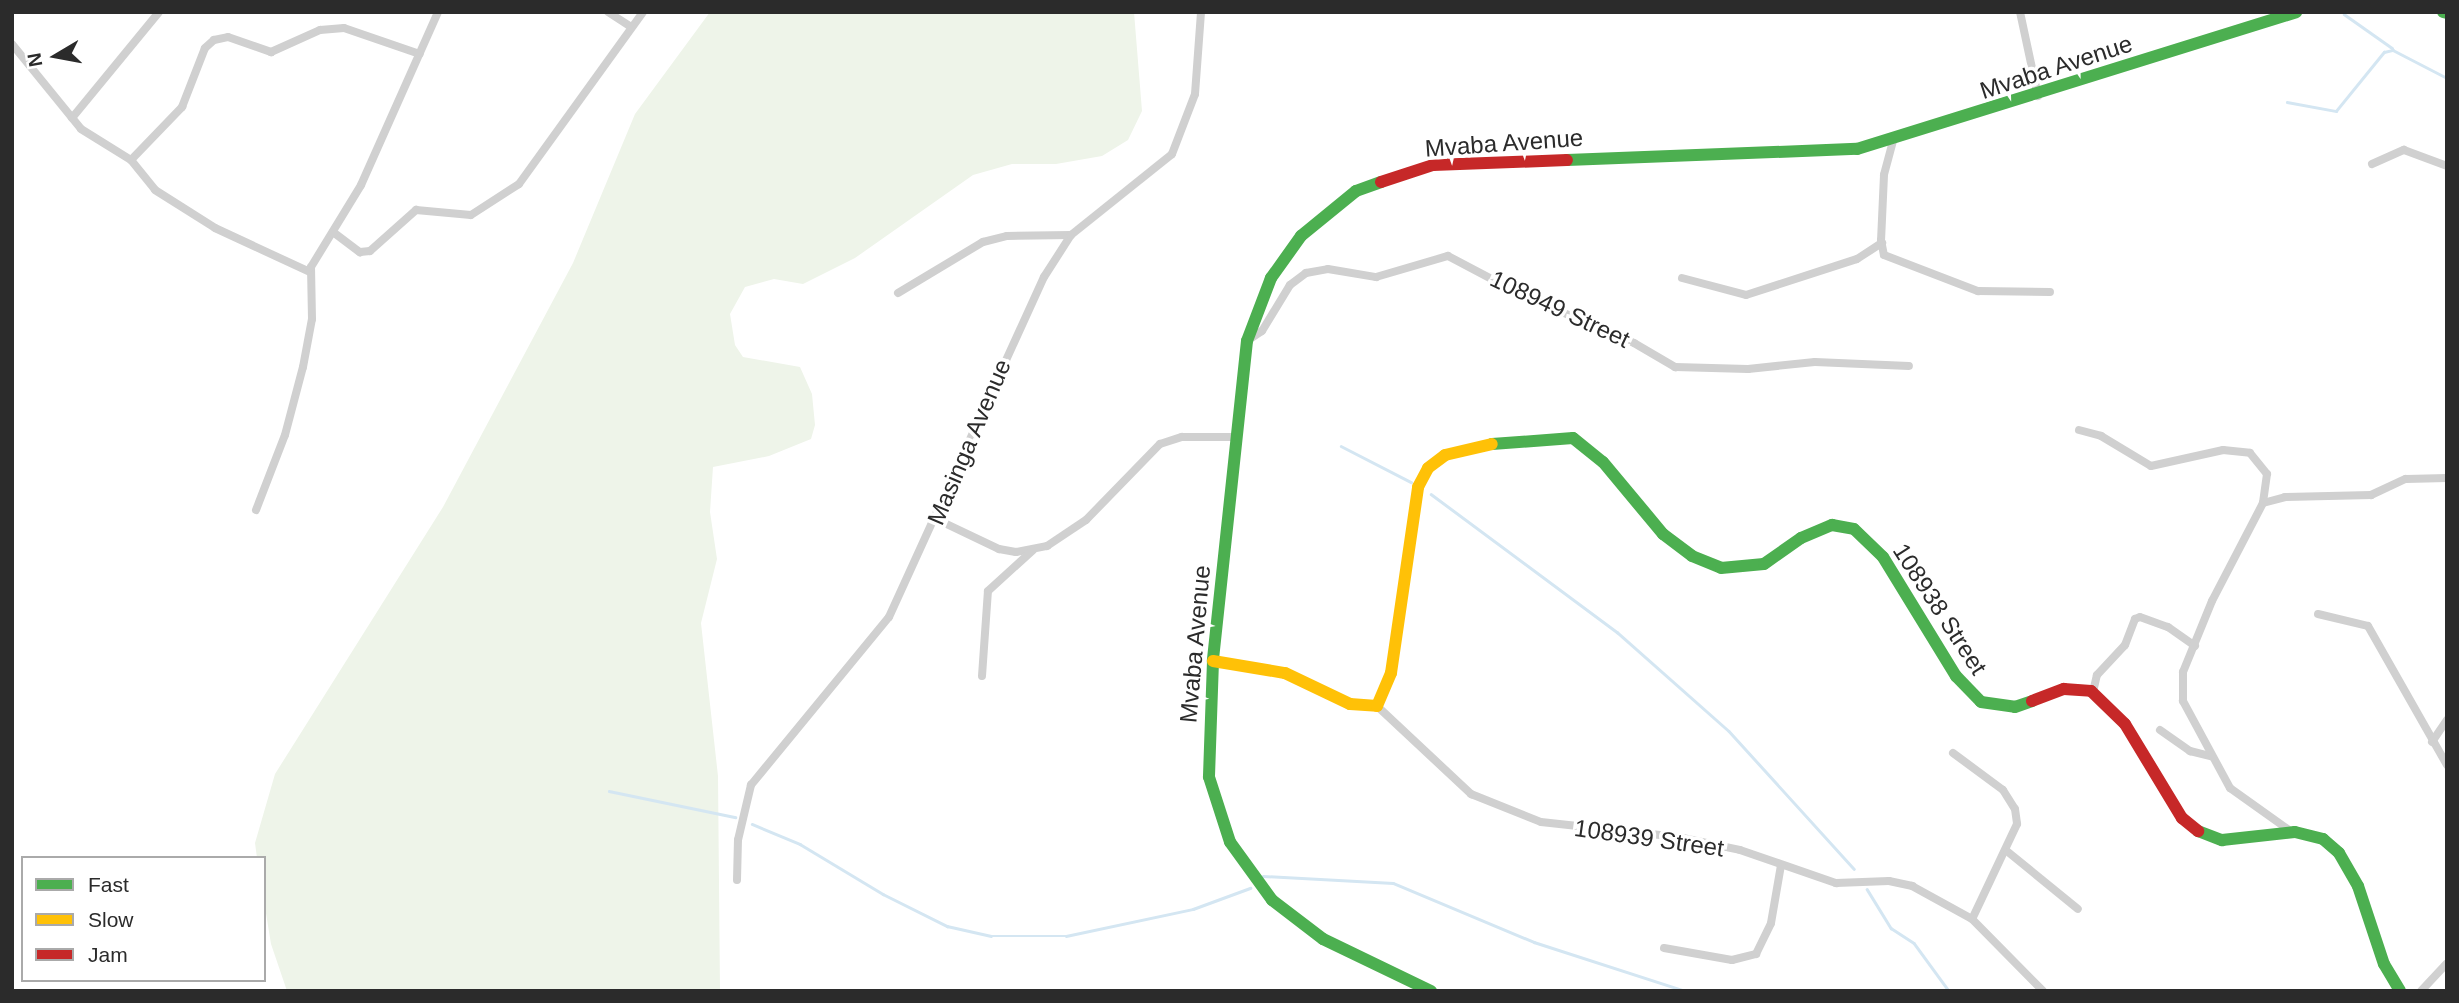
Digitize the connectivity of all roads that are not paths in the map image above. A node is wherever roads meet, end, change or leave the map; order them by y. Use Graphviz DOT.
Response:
graph roads {
  1 [pos="159,12"];
  2 [pos="438,12"];
  3 [pos="608,12"];
  4 [pos="643,12"];
  5 [pos="1201,12"];
  6 [pos="2020,12"];
  7 [pos="2296,12"];
  8 [pos="631,27"];
  9 [pos="12,44"];
  10 [pos="420,54"];
  11 [pos="2038,96"];
  12 [pos="72,118"];
  13 [pos="1893,141"];
  14 [pos="131,160"];
  15 [pos="2372,164"];
  16 [pos="2447,166"];
  17 [pos="333,232"];
  18 [pos="1071,235"];
  19 [pos="1882,243"];
  20 [pos="310,272"];
  21 [pos="1682,278"];
  22 [pos="2050,292"];
  23 [pos="898,293"];
  24 [pos="1247,341"];
  25 [pos="1909,366"];
  26 [pos="2079,430"];
  27 [pos="1235,437"];
  28 [pos="2447,478"];
  29 [pos="2263,503"];
  30 [pos="256,510"];
  31 [pos="936,519"];
  32 [pos="1033,550"];
  33 [pos="2318,614"];
  34 [pos="2195,646"];
  35 [pos="1213,662"];
  36 [pos="982,676"];
  37 [pos="2093,692"];
  38 [pos="1377,706"];
  39 [pos="2447,720"];
  40 [pos="2160,730"];
  41 [pos="2432,742"];
  42 [pos="1954,753"];
  43 [pos="2210,756"];
  44 [pos="2447,765"];
  45 [pos="2295,832"];
  46 [pos="2008,852"];
  47 [pos="1781,865"];
  48 [pos="737,880"];
  49 [pos="2078,909"];
  50 [pos="1972,919"];
  51 [pos="1664,948"];
  52 [pos="2447,963"];
  53 [pos="1431,991"];
  54 [pos="2043,991"];
  55 [pos="2400,991"];
  56 [pos="2421,991"];
  1 -- 12 [label="street"];
  2 -- 10 [label="street"];
  3 -- 8 [label="street"];
  4 -- 8 [label="street"];
  5 -- 18 [label="street, Masinga Avenue"];
  6 -- 11 [label="street"];
  7 -- 11 [label="street, Mvaba Avenue"];
  8 -- 17 [label="street"];
  9 -- 12 [label="street"];
  10 -- 14 [label="street"];
  10 -- 17 [label="street"];
  11 -- 13 [label="street, Mvaba Avenue"];
  12 -- 14 [label="street"];
  13 -- 19 [label="street"];
  13 -- 24 [label="street, Mvaba Avenue"];
  14 -- 20 [label="street"];
  15 -- 16 [label="street"];
  17 -- 20 [label="street"];
  18 -- 23 [label="street"];
  18 -- 31 [label="street, Masinga Avenue"];
  19 -- 21 [label="street"];
  19 -- 22 [label="street"];
  20 -- 30 [label="street"];
  24 -- 25 [label="street, 108949 Street"];
  24 -- 27 [label="street, Mvaba Avenue"];
  26 -- 29 [label="street"];
  27 -- 32 [label="street"];
  27 -- 35 [label="street, Mvaba Avenue"];
  28 -- 29 [label="street"];
  29 -- 34 [label="street"];
  31 -- 32 [label="street"];
  31 -- 48 [label="street, Masinga Avenue"];
  32 -- 36 [label="street"];
  33 -- 41 [label="street"];
  34 -- 37 [label="street"];
  34 -- 43 [label="street"];
  35 -- 38 [label="street"];
  35 -- 53 [label="street, Mvaba Avenue"];
  37 -- 38 [label="street, 108938 Street"];
  37 -- 45 [label="street"];
  38 -- 47 [label="street, 108939 Street"];
  39 -- 41 [label="street"];
  40 -- 43 [label="street"];
  41 -- 44 [label="street"];
  42 -- 46 [label="street"];
  43 -- 45 [label="street"];
  45 -- 55 [label="street"];
  46 -- 49 [label="street"];
  46 -- 50 [label="street"];
  47 -- 50 [label="street, 108939 Street"];
  47 -- 51 [label="street"];
  50 -- 54 [label="street, 108939 Street"];
  52 -- 56 [label="street"];
}
